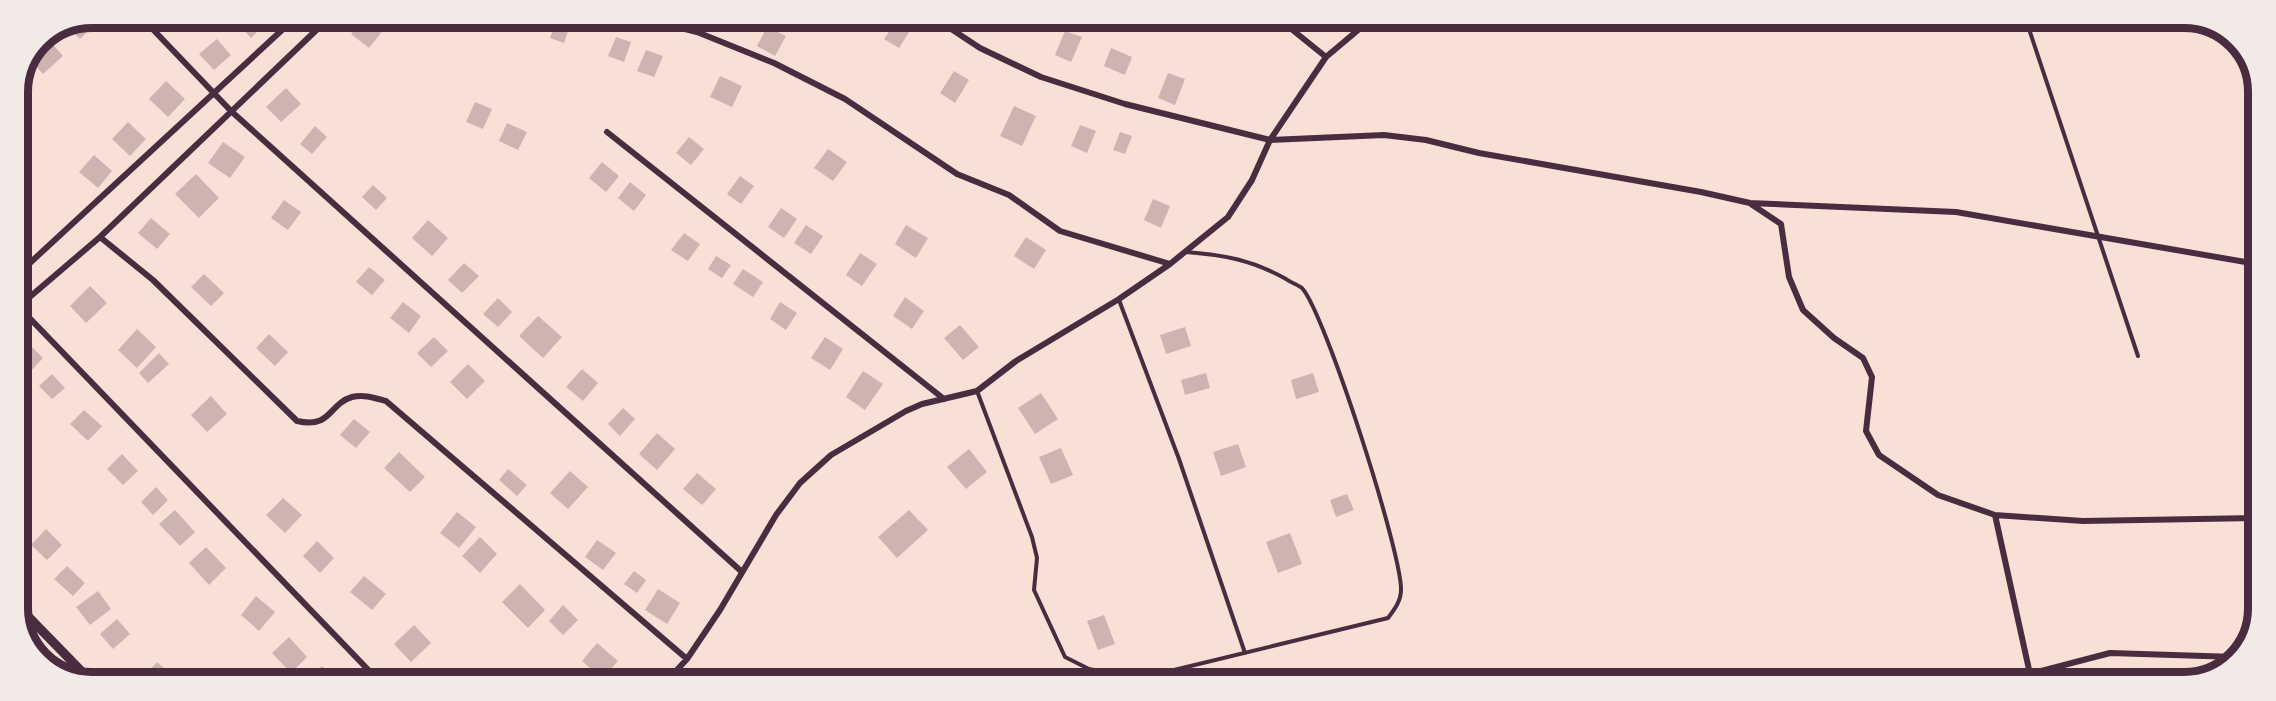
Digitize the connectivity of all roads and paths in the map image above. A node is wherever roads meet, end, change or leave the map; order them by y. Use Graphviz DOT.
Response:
graph roads {
  1 [pos="151,28"];
  2 [pos="284,28"];
  3 [pos="318,28"];
  4 [pos="681,28"];
  5 [pos="950,28"];
  6 [pos="1289,28"];
  7 [pos="1360,28"];
  8 [pos="2029,28"];
  9 [pos="1326,57"];
  10 [pos="214,94"];
  11 [pos="231,111"];
  12 [pos="607,132"];
  13 [pos="1269,140"];
  14 [pos="1750,203"];
  15 [pos="100,237"];
  16 [pos="2098,237"];
  17 [pos="1186,252"];
  18 [pos="2247,262"];
  19 [pos="1170,264"];
  20 [pos="28,265"];
  21 [pos="28,297"];
  22 [pos="1119,299"];
  23 [pos="28,317"];
  24 [pos="2138,356"];
  25 [pos="977,392"];
  26 [pos="944,399"];
  27 [pos="1995,515"];
  28 [pos="2248,518"];
  29 [pos="742,572"];
  30 [pos="30,618"];
  31 [pos="1245,653"];
  32 [pos="2225,657"];
  33 [pos="687,659"];
  34 [pos="82,671"];
  35 [pos="370,672"];
  36 [pos="675,672"];
  37 [pos="1104,672"];
  38 [pos="1144,672"];
  39 [pos="2030,672"];
  40 [pos="2038,672"];
  1 -- 10 [label="street"];
  2 -- 10 [label="street"];
  3 -- 11 [label="street"];
  4 -- 19 [label="street"];
  5 -- 13 [label="street"];
  6 -- 9 [label="street"];
  7 -- 9 [label="street"];
  8 -- 16 [label="lane"];
  9 -- 13 [label="street"];
  10 -- 11 [label="street"];
  10 -- 20 [label="street"];
  11 -- 15 [label="street"];
  11 -- 29 [label="street"];
  12 -- 26 [label="street"];
  13 -- 14 [label="street"];
  13 -- 17 [label="street"];
  14 -- 16 [label="street"];
  14 -- 27 [label="street"];
  15 -- 21 [label="street"];
  15 -- 33 [label="street"];
  16 -- 18 [label="street"];
  16 -- 24 [label="lane"];
  17 -- 19 [label="street"];
  17 -- 31 [label="lane"];
  19 -- 22 [label="street"];
  22 -- 25 [label="street"];
  22 -- 31 [label="lane"];
  23 -- 35 [label="street"];
  25 -- 26 [label="street"];
  25 -- 37 [label="lane"];
  26 -- 29 [label="street"];
  27 -- 28 [label="street"];
  27 -- 39 [label="street"];
  29 -- 33 [label="street"];
  30 -- 34 [label="street"];
  31 -- 38 [label="lane"];
  32 -- 40 [label="street"];
  33 -- 36 [label="street"];
}
